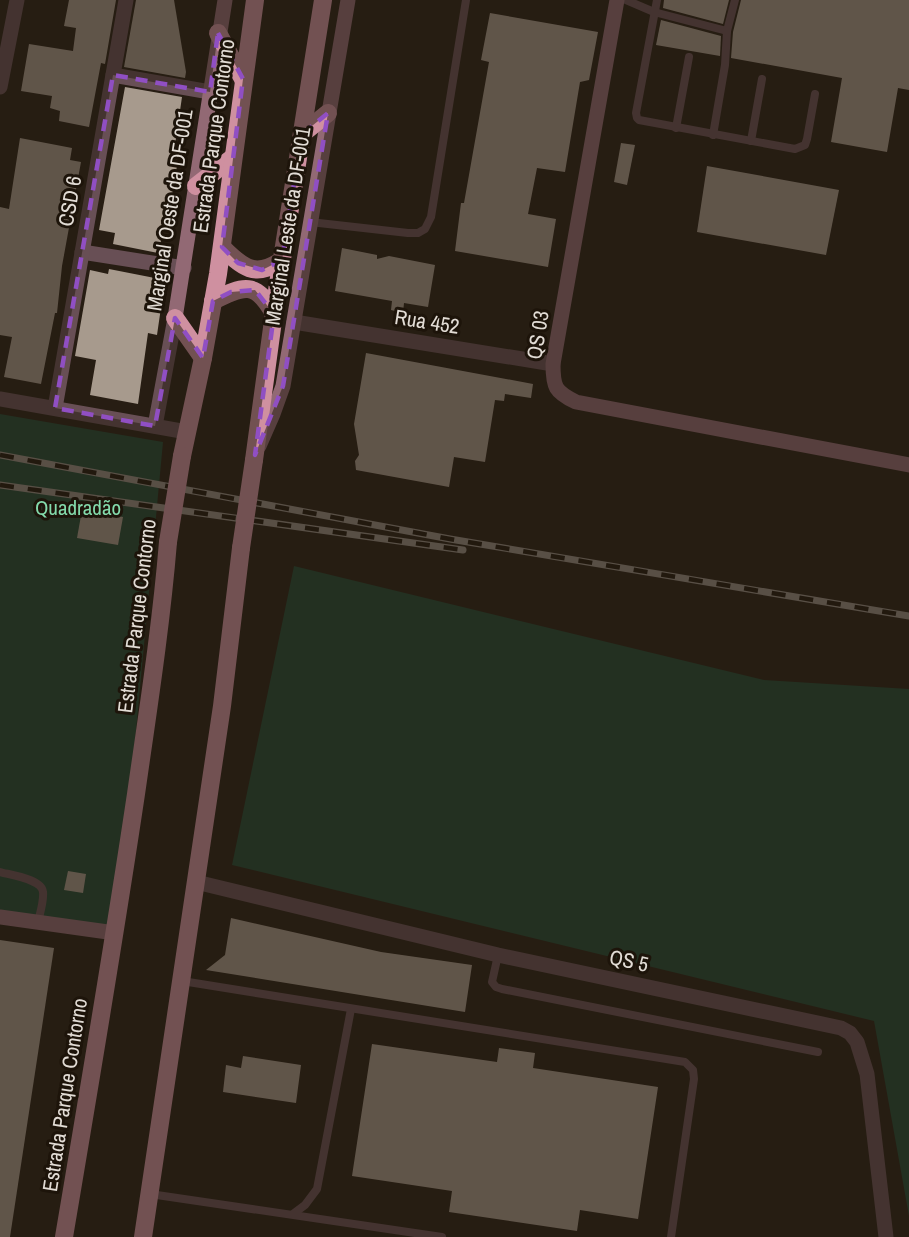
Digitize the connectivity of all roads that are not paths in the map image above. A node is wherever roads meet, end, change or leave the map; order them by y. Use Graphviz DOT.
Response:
graph roads {
  1 [pos="17,0"];
  2 [pos="126,0"];
  3 [pos="225,0"];
  4 [pos="255,0"];
  5 [pos="322,0"];
  6 [pos="348,0"];
  7 [pos="466,0"];
  8 [pos="617,0"];
  9 [pos="626,0"];
  10 [pos="657,0"];
  11 [pos="735,0"];
  12 [pos="654,12"];
  13 [pos="727,31"];
  14 [pos="218,33"];
  15 [pos="689,57"];
  16 [pos="113,75"];
  17 [pos="243,79"];
  18 [pos="762,79"];
  19 [pos="0,87"];
  20 [pos="210,92"];
  21 [pos="814,94"];
  22 [pos="328,113"];
  23 [pos="676,128"];
  24 [pos="302,134"];
  25 [pos="713,135"];
  26 [pos="751,141"];
  27 [pos="232,159"];
  28 [pos="196,186"];
  29 [pos="310,222"];
  30 [pos="222,247"];
  31 [pos="82,252"];
  32 [pos="282,260"];
  33 [pos="184,268"];
  34 [pos="213,301"];
  35 [pos="274,314"];
  36 [pos="176,318"];
  37 [pos="294,322"];
  38 [pos="203,358"];
  39 [pos="553,364"];
  40 [pos="0,399"];
  41 [pos="55,408"];
  42 [pos="155,426"];
  43 [pos="187,432"];
  44 [pos="254,457"];
  45 [pos="909,465"];
  46 [pos="0,872"];
  47 [pos="196,882"];
  48 [pos="0,917"];
  49 [pos="38,922"];
  50 [pos="115,933"];
  51 [pos="498,955"];
  52 [pos="182,981"];
  53 [pos="351,1008"];
  54 [pos="818,1052"];
  55 [pos="150,1194"];
  56 [pos="293,1214"];
  57 [pos="64,1237"];
  58 [pos="143,1237"];
  59 [pos="442,1237"];
  60 [pos="671,1237"];
  61 [pos="886,1237"];
  1 -- 19 [label="street"];
  2 -- 16 [label="street, CSD 6"];
  3 -- 14 [label="street, Marginal Oeste da DF-001"];
  4 -- 17 [label="highway, Estrada Parque Contorno"];
  5 -- 24 [label="highway"];
  6 -- 22 [label="street, Marginal Leste da DF-001"];
  7 -- 29 [label="lane"];
  8 -- 39 [label="street, QS 03"];
  9 -- 12 [label="lane"];
  10 -- 12 [label="lane"];
  11 -- 13 [label="lane"];
  12 -- 13 [label="lane"];
  12 -- 23 [label="lane"];
  13 -- 25 [label="lane"];
  14 -- 17 [label="highway"];
  14 -- 20 [label="street, Marginal Oeste da DF-001"];
  15 -- 23 [label="lane"];
  16 -- 20 [label="street"];
  16 -- 31 [label="street, CSD 6"];
  17 -- 27 [label="highway, Estrada Parque Contorno"];
  18 -- 26 [label="lane"];
  20 -- 28 [label="street, Marginal Oeste da DF-001"];
  21 -- 26 [label="lane"];
  22 -- 24 [label="highway"];
  22 -- 29 [label="street, Marginal Leste da DF-001"];
  23 -- 25 [label="lane"];
  24 -- 32 [label="highway"];
  25 -- 26 [label="lane"];
  27 -- 28 [label="highway"];
  27 -- 30 [label="highway, Estrada Parque Contorno"];
  28 -- 33 [label="street, Marginal Oeste da DF-001"];
  29 -- 37 [label="street, Marginal Leste da DF-001"];
  30 -- 32 [label="highway"];
  30 -- 34 [label="highway, Estrada Parque Contorno"];
  31 -- 33 [label="street"];
  31 -- 41 [label="street, CSD 6"];
  32 -- 35 [label="highway"];
  33 -- 36 [label="street, Marginal Oeste da DF-001"];
  34 -- 35 [label="highway"];
  34 -- 38 [label="highway, Estrada Parque Contorno"];
  35 -- 44 [label="highway"];
  36 -- 38 [label="highway"];
  36 -- 42 [label="street, Marginal Oeste da DF-001"];
  37 -- 39 [label="street, Rua 452"];
  37 -- 44 [label="street, Marginal Leste da DF-001"];
  38 -- 43 [label="highway, Estrada Parque Contorno"];
  39 -- 45 [label="street, QS 03"];
  40 -- 41 [label="street"];
  41 -- 42 [label="street"];
  42 -- 43 [label="street"];
  43 -- 50 [label="highway, Estrada Parque Contorno, bridge"];
  44 -- 47 [label="highway, bridge"];
  46 -- 49 [label="lane"];
  47 -- 51 [label="street, QS 5"];
  47 -- 52 [label="highway"];
  48 -- 49 [label="street"];
  49 -- 50 [label="street"];
  50 -- 57 [label="highway, Estrada Parque Contorno"];
  51 -- 54 [label="lane"];
  51 -- 61 [label="street, QS 5"];
  52 -- 53 [label="lane"];
  52 -- 55 [label="highway"];
  53 -- 56 [label="lane"];
  53 -- 60 [label="lane"];
  55 -- 56 [label="lane"];
  55 -- 58 [label="highway"];
  56 -- 59 [label="lane"];
}
